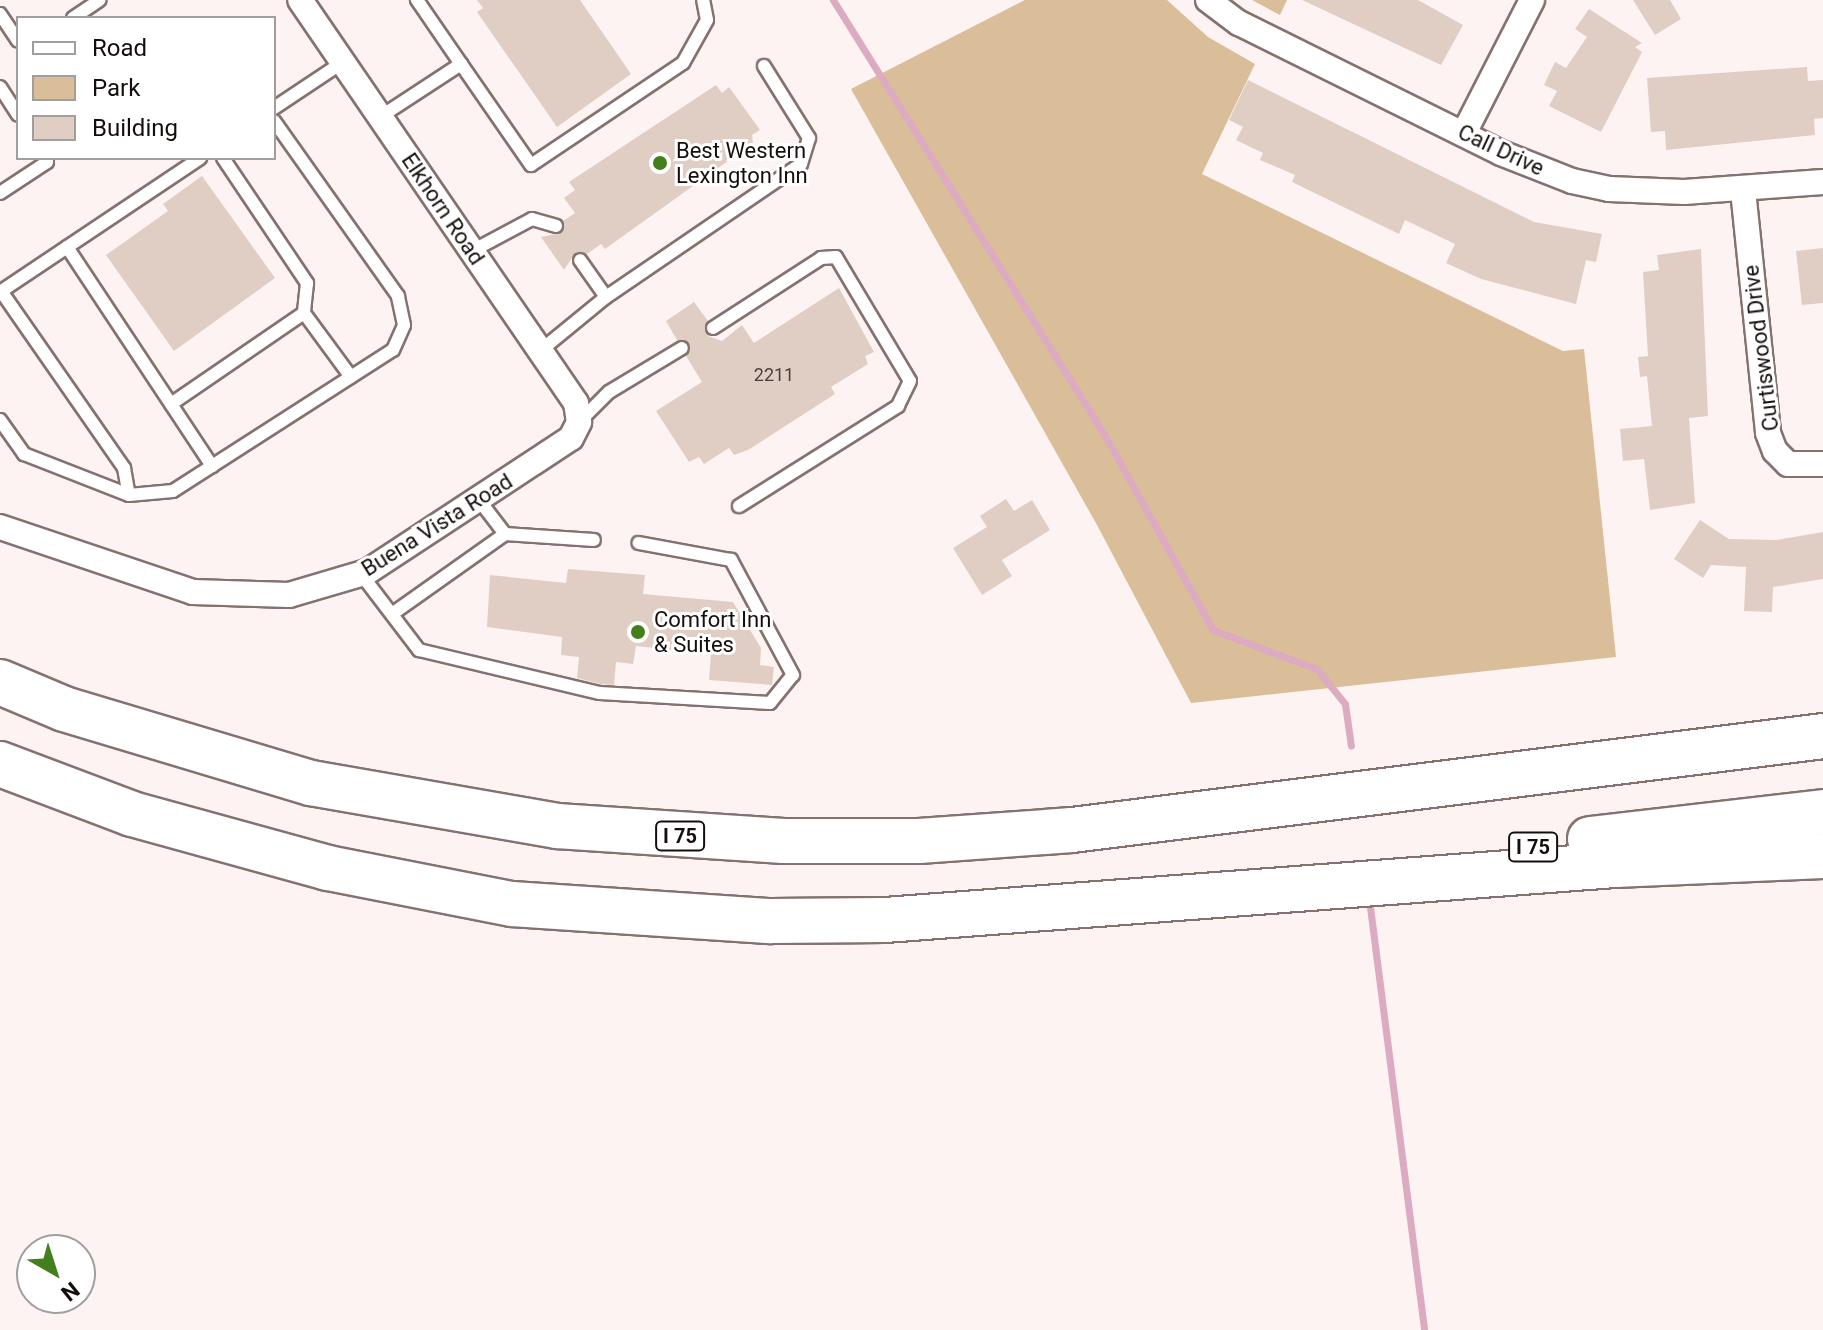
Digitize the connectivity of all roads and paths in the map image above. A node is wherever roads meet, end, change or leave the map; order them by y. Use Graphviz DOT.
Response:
graph roads {
  1 [pos="100,0"];
  2 [pos="300,0"];
  3 [pos="417,0"];
  4 [pos="703,0"];
  5 [pos="1208,0"];
  6 [pos="1532,0"];
  7 [pos="0,14"];
  8 [pos="76,16"];
  9 [pos="16,38"];
  10 [pos="343,62"];
  11 [pos="461,64"];
  12 [pos="764,66"];
  13 [pos="0,87"];
  14 [pos="276,107"];
  15 [pos="16,112"];
  16 [pos="380,117"];
  17 [pos="276,124"];
  18 [pos="1464,133"];
  19 [pos="46,160"];
  20 [pos="197,160"];
  21 [pos="224,160"];
  22 [pos="1823,182"];
  23 [pos="1743,190"];
  24 [pos="0,193"];
  25 [pos="556,226"];
  26 [pos="67,247"];
  27 [pos="472,251"];
  28 [pos="580,260"];
  29 [pos="0,292"];
  30 [pos="606,297"];
  31 [pos="304,313"];
  32 [pos="713,328"];
  33 [pos="682,348"];
  34 [pos="540,351"];
  35 [pos="351,377"];
  36 [pos="171,404"];
  37 [pos="0,420"];
  38 [pos="579,422"];
  39 [pos="1823,464"];
  40 [pos="212,466"];
  41 [pos="129,495"];
  42 [pos="479,500"];
  43 [pos="739,506"];
  44 [pos="0,527"];
  45 [pos="505,534"];
  46 [pos="594,540"];
  47 [pos="639,543"];
  48 [pos="361,574"];
  49 [pos="392,614"];
  50 [pos="0,682"];
  51 [pos="1823,721"];
  52 [pos="1823,736"];
  53 [pos="0,764"];
  54 [pos="20,776"];
  55 [pos="1377,794"];
  56 [pos="1823,812"];
  57 [pos="1823,856"];
  58 [pos="1244,892"];
  1 -- 8 [label="lane"];
  2 -- 10 [label="street, Elkhorn Road"];
  3 -- 11 [label="lane"];
  4 -- 11 [label="lane"];
  5 -- 18 [label="street, Call Drive"];
  6 -- 18 [label="street"];
  7 -- 9 [label="lane"];
  10 -- 14 [label="lane"];
  10 -- 16 [label="street, Elkhorn Road"];
  11 -- 16 [label="lane"];
  12 -- 30 [label="lane"];
  13 -- 15 [label="lane"];
  16 -- 27 [label="street, Elkhorn Road"];
  17 -- 35 [label="lane"];
  18 -- 23 [label="street, Call Drive"];
  19 -- 24 [label="lane"];
  20 -- 26 [label="lane"];
  21 -- 31 [label="lane"];
  22 -- 23 [label="street, Call Drive"];
  23 -- 39 [label="street, Curtiswood Drive"];
  25 -- 27 [label="lane"];
  26 -- 29 [label="lane"];
  26 -- 36 [label="lane"];
  27 -- 34 [label="street, Elkhorn Road"];
  28 -- 30 [label="lane"];
  29 -- 41 [label="lane"];
  30 -- 34 [label="lane"];
  31 -- 35 [label="lane"];
  31 -- 36 [label="lane"];
  32 -- 43 [label="lane"];
  33 -- 38 [label="lane"];
  34 -- 38 [label="street, Elkhorn Road"];
  35 -- 40 [label="lane"];
  36 -- 40 [label="lane"];
  37 -- 41 [label="lane"];
  38 -- 42 [label="street, Buena Vista Road"];
  40 -- 41 [label="lane"];
  42 -- 45 [label="lane"];
  42 -- 48 [label="street, Buena Vista Road"];
  44 -- 48 [label="street, Buena Vista Road"];
  45 -- 46 [label="lane"];
  45 -- 49 [label="lane"];
  47 -- 49 [label="lane"];
  48 -- 49 [label="lane"];
  50 -- 55 [label="highway, I 75"];
  51 -- 55 [label="highway"];
  52 -- 55 [label="highway, I 75"];
  53 -- 54 [label="highway, I 75"];
  54 -- 58 [label="highway, I 75"];
  56 -- 58 [label="highway, I 75"];
  57 -- 58 [label="highway"];
}
